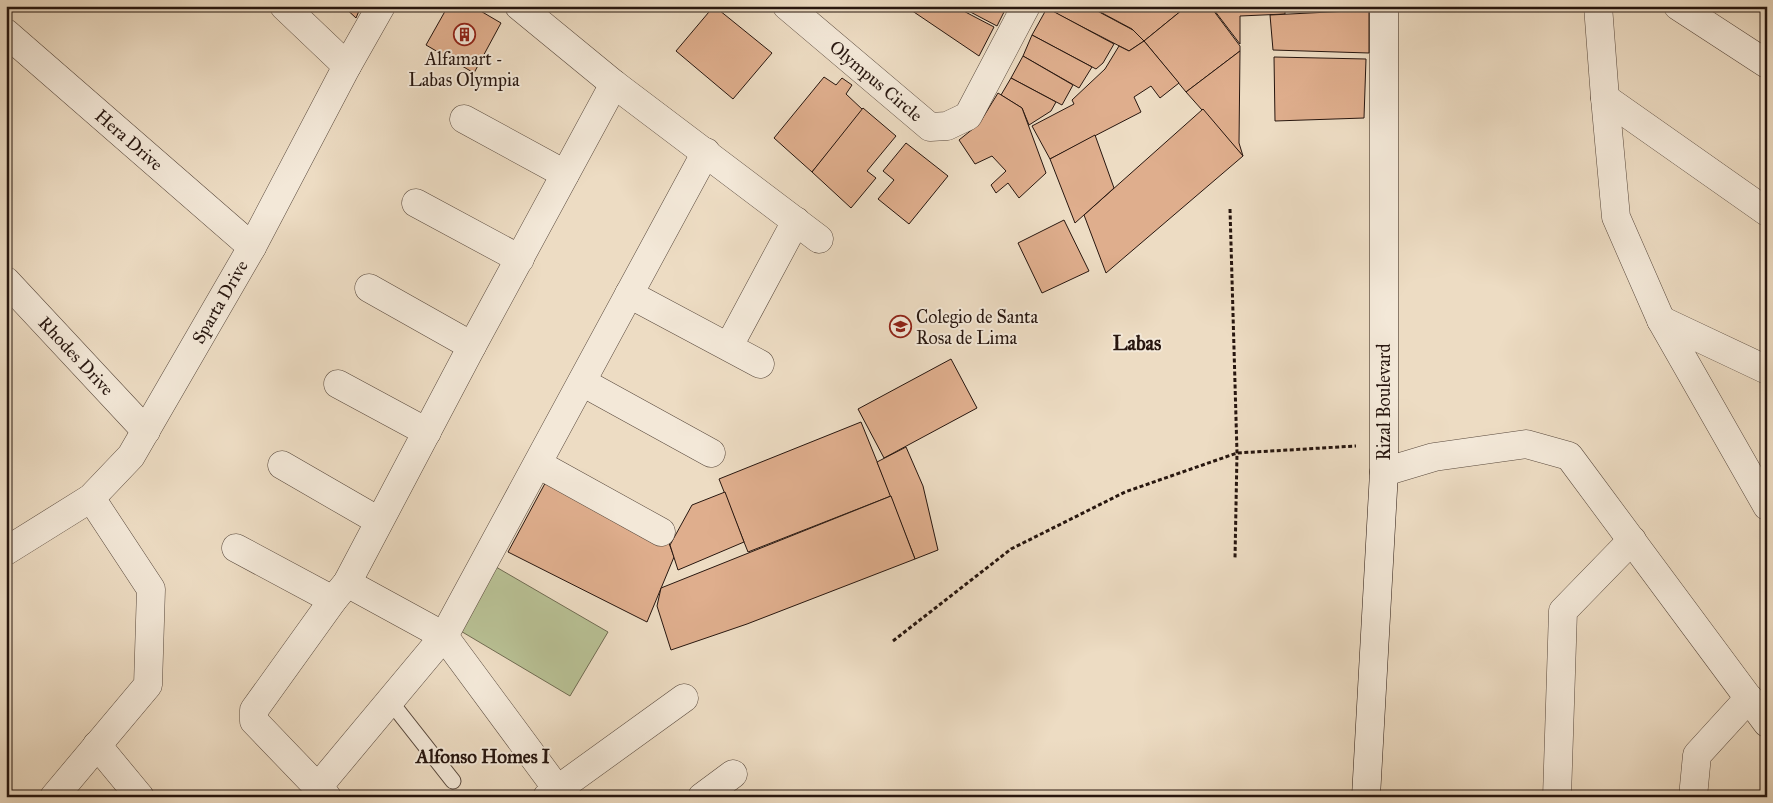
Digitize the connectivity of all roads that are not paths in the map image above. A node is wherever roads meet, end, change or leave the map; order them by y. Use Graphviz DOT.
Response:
graph roads {
  1 [pos="284,6"];
  2 [pos="381,6"];
  3 [pos="519,6"];
  4 [pos="787,6"];
  5 [pos="1026,6"];
  6 [pos="1384,6"];
  7 [pos="1598,6"];
  8 [pos="1678,6"];
  9 [pos="6,33"];
  10 [pos="1767,64"];
  11 [pos="347,66"];
  12 [pos="614,84"];
  13 [pos="1605,98"];
  14 [pos="464,118"];
  15 [pos="706,152"];
  16 [pos="565,174"];
  17 [pos="416,203"];
  18 [pos="1767,212"];
  19 [pos="796,221"];
  20 [pos="818,239"];
  21 [pos="252,247"];
  22 [pos="520,259"];
  23 [pos="6,281"];
  24 [pos="369,288"];
  25 [pos="629,294"];
  26 [pos="1661,320"];
  27 [pos="472,346"];
  28 [pos="729,346"];
  29 [pos="760,364"];
  30 [pos="1767,370"];
  31 [pos="582,382"];
  32 [pos="338,384"];
  33 [pos="146,431"];
  34 [pos="427,432"];
  35 [pos="711,452"];
  36 [pos="538,464"];
  37 [pos="282,465"];
  38 [pos="1384,472"];
  39 [pos="91,498"];
  40 [pos="1767,506"];
  41 [pos="379,521"];
  42 [pos="661,532"];
  43 [pos="1632,540"];
  44 [pos="236,548"];
  45 [pos="6,551"];
  46 [pos="340,592"];
  47 [pos="444,636"];
  48 [pos="684,698"];
  49 [pos="1749,698"];
  50 [pos="390,701"];
  51 [pos="1767,723"];
  52 [pos="97,745"];
  53 [pos="733,774"];
  54 [pos="454,781"];
  55 [pos="322,792"];
  56 [pos="556,794"];
  57 [pos="54,797"];
  58 [pos="140,797"];
  59 [pos="702,797"];
  60 [pos="1366,797"];
  61 [pos="1557,797"];
  62 [pos="1693,797"];
  1 -- 11 [label="street"];
  2 -- 11 [label="street, Sparta Drive"];
  3 -- 12 [label="street"];
  4 -- 5 [label="street, Olympus Circle"];
  6 -- 38 [label="street, Rizal Boulevard"];
  7 -- 13 [label="street"];
  8 -- 10 [label="street"];
  9 -- 21 [label="street, Hera Drive"];
  11 -- 21 [label="street, Sparta Drive"];
  12 -- 15 [label="street"];
  12 -- 16 [label="street"];
  13 -- 18 [label="street"];
  13 -- 26 [label="street"];
  14 -- 16 [label="street"];
  15 -- 19 [label="street"];
  15 -- 25 [label="street"];
  16 -- 22 [label="street"];
  17 -- 22 [label="street"];
  19 -- 20 [label="street"];
  19 -- 28 [label="street"];
  21 -- 33 [label="street, Sparta Drive"];
  22 -- 27 [label="street"];
  23 -- 33 [label="street, Rhodes Drive"];
  24 -- 27 [label="street"];
  25 -- 28 [label="street"];
  25 -- 31 [label="street"];
  26 -- 30 [label="street"];
  26 -- 40 [label="street"];
  27 -- 34 [label="street"];
  28 -- 29 [label="street"];
  31 -- 35 [label="street"];
  31 -- 36 [label="street"];
  32 -- 34 [label="street"];
  33 -- 39 [label="street, Sparta Drive"];
  34 -- 41 [label="street"];
  36 -- 42 [label="street"];
  36 -- 47 [label="street"];
  37 -- 41 [label="street"];
  38 -- 43 [label="street"];
  38 -- 60 [label="street, Rizal Boulevard"];
  39 -- 45 [label="street, Sparta Drive"];
  39 -- 52 [label="street"];
  41 -- 46 [label="street"];
  43 -- 49 [label="street"];
  43 -- 61 [label="street"];
  44 -- 46 [label="street"];
  46 -- 47 [label="street"];
  46 -- 55 [label="street"];
  47 -- 50 [label="street"];
  47 -- 56 [label="street"];
  48 -- 56 [label="street"];
  49 -- 51 [label="street"];
  49 -- 62 [label="street"];
  50 -- 54 [label="lane"];
  50 -- 55 [label="street"];
  52 -- 57 [label="street"];
  52 -- 58 [label="street"];
  53 -- 59 [label="street"];
}
